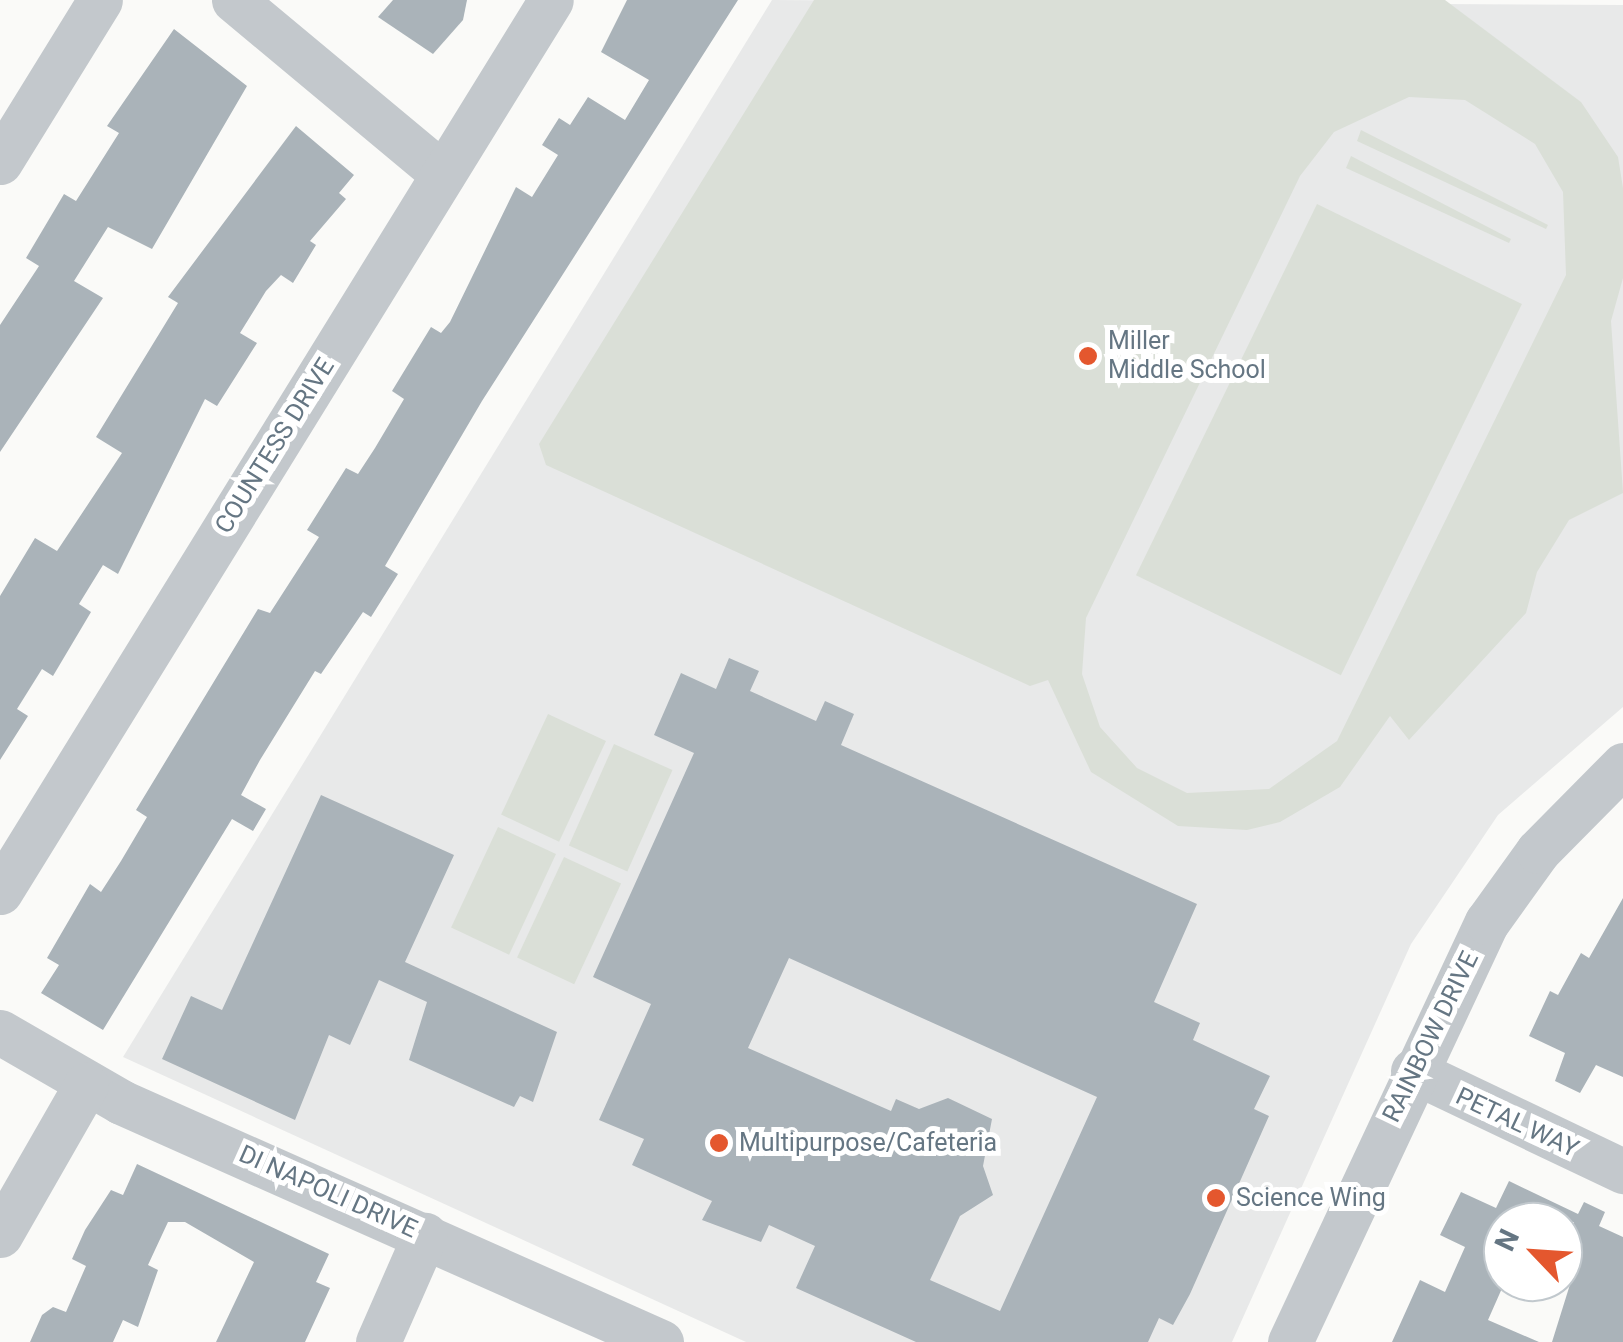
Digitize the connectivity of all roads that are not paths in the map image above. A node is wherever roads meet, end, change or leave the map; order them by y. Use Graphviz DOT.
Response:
graph roads {
  1 [pos="100,0"];
  2 [pos="234,0"];
  3 [pos="550,0"];
  4 [pos="0,162"];
  5 [pos="443,174"];
  6 [pos="1623,765"];
  7 [pos="0,892"];
  8 [pos="0,1032"];
  9 [pos="1413,1072"];
  10 [pos="86,1085"];
  11 [pos="1623,1171"];
  12 [pos="0,1235"];
  13 [pos="425,1235"];
  14 [pos="378,1342"];
  15 [pos="661,1342"];
  16 [pos="1290,1342"];
  1 -- 4 [label="street"];
  2 -- 5 [label="street"];
  3 -- 5 [label="street, COUNTESS DRIVE"];
  5 -- 7 [label="street, COUNTESS DRIVE"];
  6 -- 9 [label="street, RAINBOW DRIVE"];
  8 -- 10 [label="street, DI NAPOLI DRIVE"];
  9 -- 11 [label="street, PETAL WAY"];
  9 -- 16 [label="street, RAINBOW DRIVE"];
  10 -- 12 [label="street"];
  10 -- 13 [label="street, DI NAPOLI DRIVE"];
  13 -- 14 [label="street"];
  13 -- 15 [label="street, DI NAPOLI DRIVE"];
}
